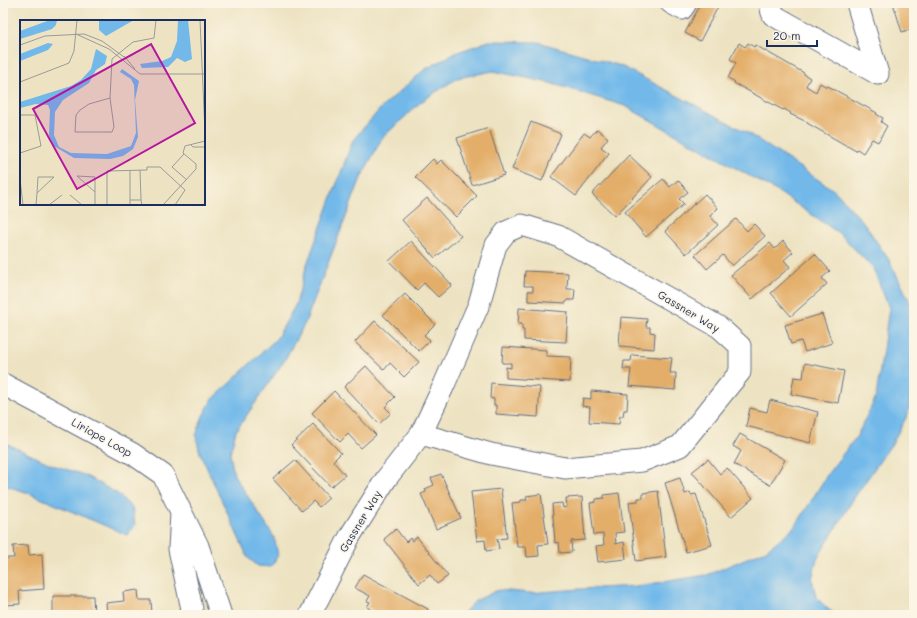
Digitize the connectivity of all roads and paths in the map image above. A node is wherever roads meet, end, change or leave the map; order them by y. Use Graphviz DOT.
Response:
graph roads {
  1 [pos="671,3"];
  2 [pos="686,3"];
  3 [pos="773,3"];
  4 [pos="857,3"];
  5 [pos="3,384"];
  6 [pos="421,434"];
  7 [pos="181,511"];
  8 [pos="208,575"];
  9 [pos="186,582"];
  10 [pos="193,613"];
  11 [pos="222,615"];
  12 [pos="310,615"];
  1 -- 2 [label="street"];
  3 -- 4 [label="street"];
  5 -- 7 [label="street, Liriope Loop"];
  6 -- 6 [label="street, Gassner Way"];
  6 -- 12 [label="street, Gassner Way"];
  7 -- 8 [label="street, Liriope Loop"];
  7 -- 9 [label="street, Liriope Loop"];
  8 -- 9 [label="street"];
  8 -- 11 [label="street, Liriope Loop"];
  9 -- 10 [label="street, Liriope Loop"];
}
